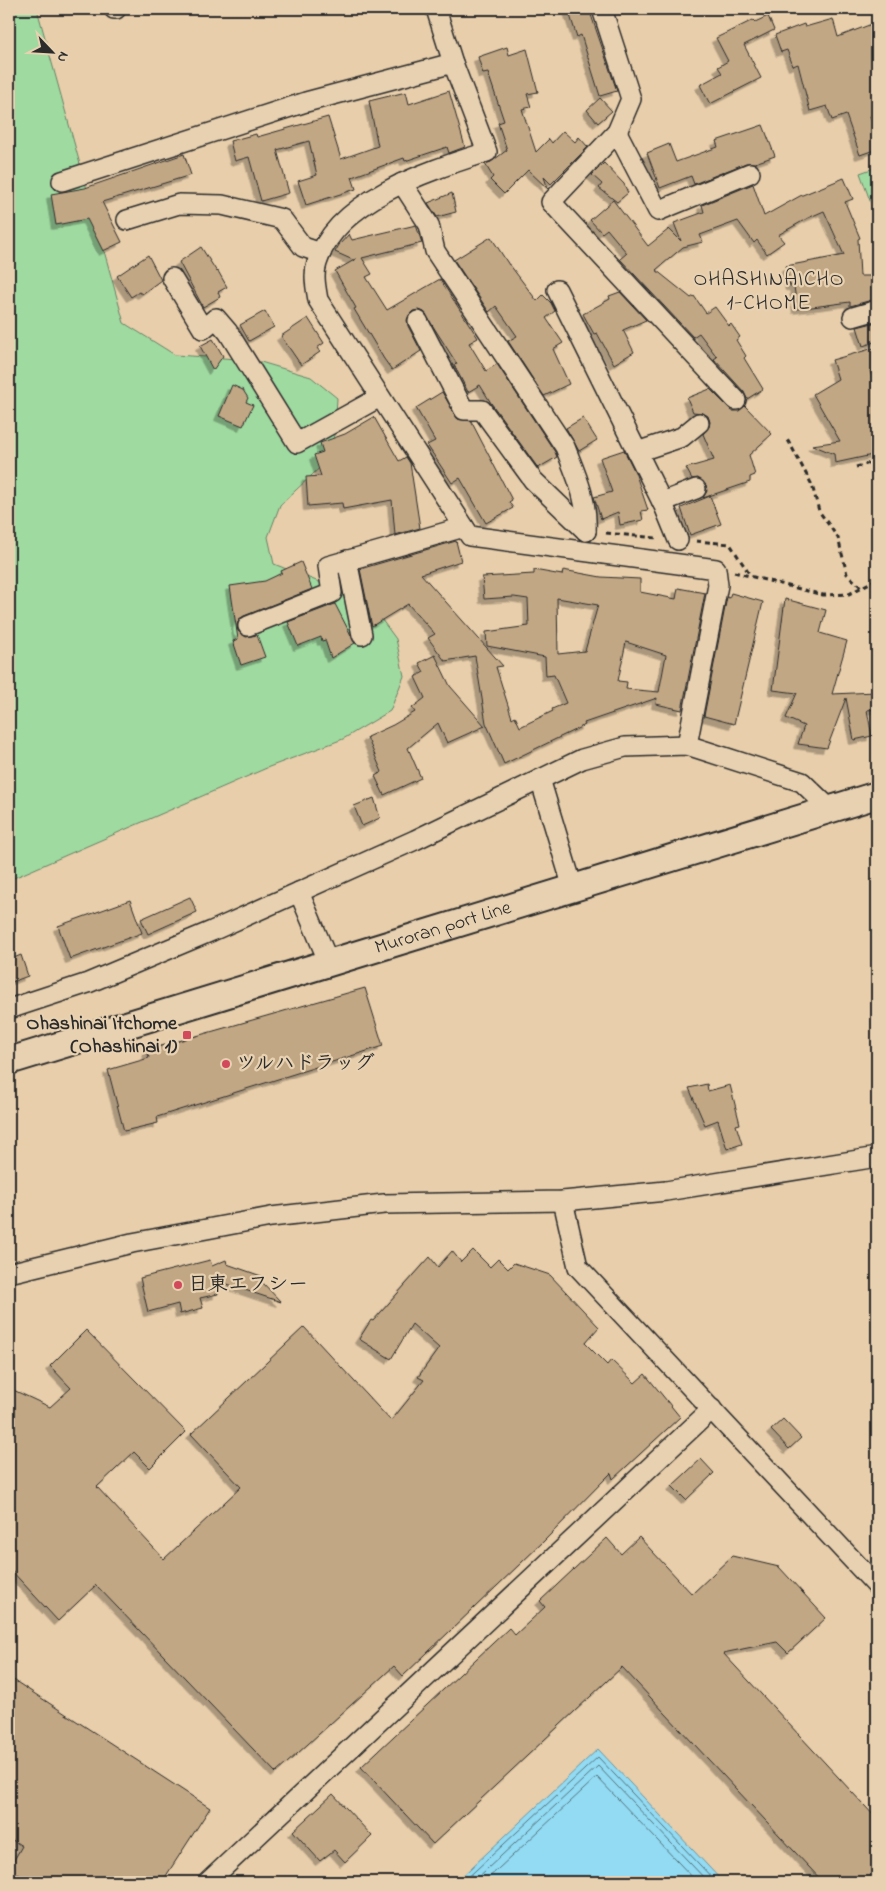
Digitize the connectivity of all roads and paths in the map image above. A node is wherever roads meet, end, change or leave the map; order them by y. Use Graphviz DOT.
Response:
graph roads {
  1 [pos="436,9"];
  2 [pos="602,9"];
  3 [pos="454,63"];
  4 [pos="617,132"];
  5 [pos="750,173"];
  6 [pos="62,181"];
  7 [pos="402,183"];
  8 [pos="127,220"];
  9 [pos="321,253"];
  10 [pos="172,278"];
  11 [pos="557,290"];
  12 [pos="877,310"];
  13 [pos="853,317"];
  14 [pos="418,321"];
  15 [pos="380,397"];
  16 [pos="736,400"];
  17 [pos="699,423"];
  18 [pos="788,440"];
  19 [pos="637,452"];
  20 [pos="877,461"];
  21 [pos="856,467"];
  22 [pos="696,489"];
  23 [pos="662,502"];
  24 [pos="464,527"];
  25 [pos="678,540"];
  26 [pos="347,560"];
  27 [pos="716,569"];
  28 [pos="877,579"];
  29 [pos="862,588"];
  30 [pos="248,626"];
  31 [pos="362,635"];
  32 [pos="687,745"];
  33 [pos="540,779"];
  34 [pos="877,795"];
  35 [pos="830,810"];
  36 [pos="573,888"];
  37 [pos="299,892"];
  38 [pos="329,963"];
  39 [pos="9,1009"];
  40 [pos="9,1062"];
  41 [pos="877,1156"];
  42 [pos="563,1200"];
  43 [pos="9,1273"];
  44 [pos="712,1409"];
  45 [pos="877,1586"];
  46 [pos="208,1882"];
  1 -- 3 [label="street"];
  2 -- 4 [label="street"];
  3 -- 6 [label="street"];
  3 -- 7 [label="street"];
  4 -- 5 [label="street"];
  4 -- 16 [label="street"];
  7 -- 9 [label="street"];
  7 -- 14 [label="street"];
  8 -- 9 [label="street"];
  9 -- 15 [label="street"];
  10 -- 15 [label="street"];
  11 -- 19 [label="street"];
  12 -- 13 [label="street"];
  15 -- 24 [label="street"];
  17 -- 19 [label="street"];
  18 -- 29 [label="path"];
  19 -- 23 [label="street"];
  20 -- 21 [label="path"];
  22 -- 23 [label="street"];
  23 -- 25 [label="street"];
  24 -- 26 [label="street"];
  24 -- 27 [label="street"];
  26 -- 30 [label="street"];
  26 -- 31 [label="street"];
  27 -- 29 [label="path"];
  27 -- 32 [label="street"];
  28 -- 29 [label="path"];
  32 -- 33 [label="street"];
  32 -- 35 [label="street"];
  33 -- 36 [label="street"];
  33 -- 37 [label="street"];
  34 -- 35 [label="main road, Muroran port Line"];
  35 -- 36 [label="main road, Muroran port Line"];
  36 -- 38 [label="main road, Muroran port Line"];
  37 -- 38 [label="street"];
  37 -- 39 [label="street"];
  38 -- 40 [label="main road, Muroran port Line"];
  41 -- 42 [label="street"];
  42 -- 43 [label="street"];
  42 -- 44 [label="street"];
  44 -- 45 [label="street"];
  44 -- 46 [label="street"];
}
